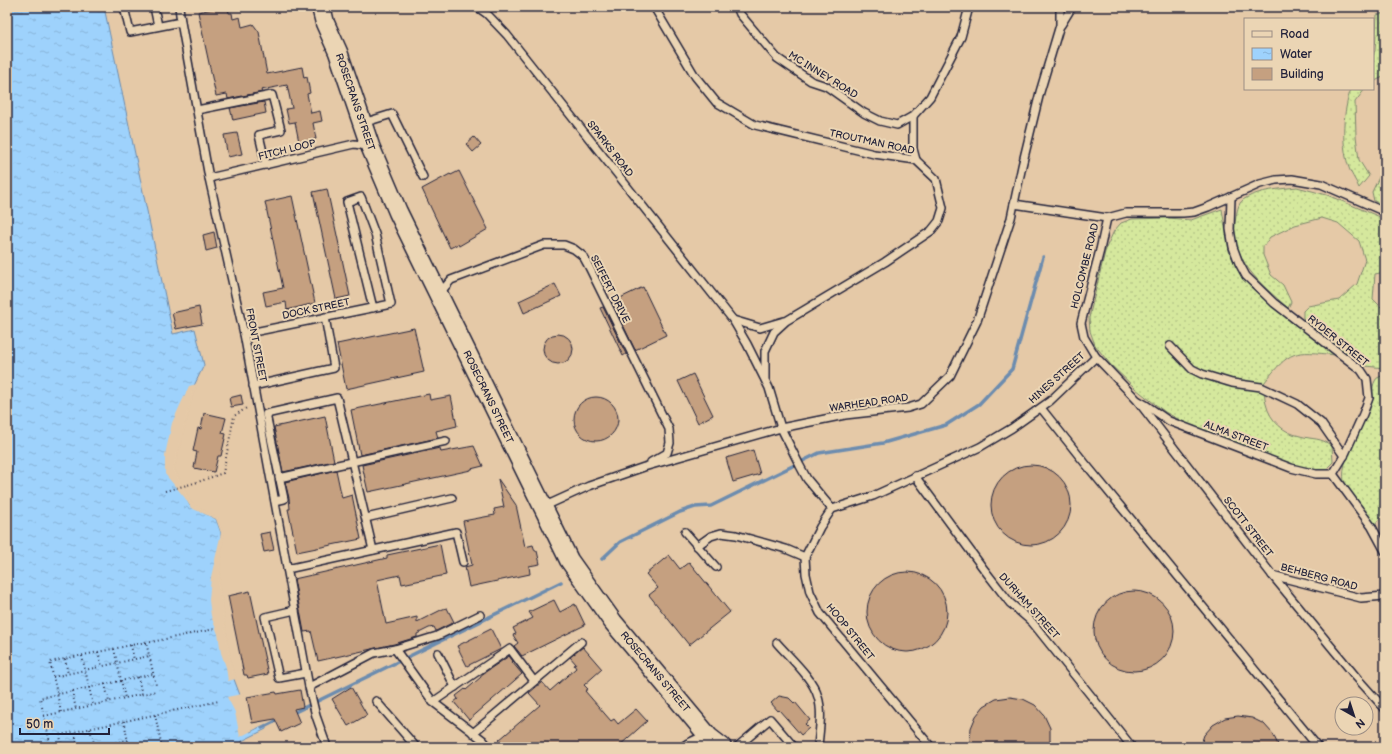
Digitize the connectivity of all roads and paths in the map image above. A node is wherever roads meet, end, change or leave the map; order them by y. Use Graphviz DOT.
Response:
graph roads {
  1 [pos="124,7"];
  2 [pos="154,7"];
  3 [pos="179,7"];
  4 [pos="477,7"];
  5 [pos="654,7"];
  6 [pos="737,7"];
  7 [pos="969,7"];
  8 [pos="1060,7"];
  9 [pos="1072,7"];
  10 [pos="321,14"];
  11 [pos="181,22"];
  12 [pos="1060,25"];
  13 [pos="158,26"];
  14 [pos="197,110"];
  15 [pos="913,116"];
  16 [pos="362,124"];
  17 [pos="370,146"];
  18 [pos="916,160"];
  19 [pos="266,165"];
  20 [pos="423,177"];
  21 [pos="209,178"];
  22 [pos="1231,197"];
  23 [pos="1014,204"];
  24 [pos="1385,212"];
  25 [pos="1107,218"];
  26 [pos="438,295"];
  27 [pos="373,308"];
  28 [pos="723,308"];
  29 [pos="325,318"];
  30 [pos="733,320"];
  31 [pos="786,321"];
  32 [pos="1081,323"];
  33 [pos="244,334"];
  34 [pos="1170,346"];
  35 [pos="1096,357"];
  36 [pos="765,380"];
  37 [pos="253,386"];
  38 [pos="1137,400"];
  39 [pos="253,406"];
  40 [pos="1041,408"];
  41 [pos="781,428"];
  42 [pos="446,441"];
  43 [pos="1344,456"];
  44 [pos="353,462"];
  45 [pos="644,467"];
  46 [pos="1334,474"];
  47 [pos="915,476"];
  48 [pos="279,478"];
  49 [pos="165,491"];
  50 [pos="452,498"];
  51 [pos="275,501"];
  52 [pos="542,507"];
  53 [pos="832,509"];
  54 [pos="366,518"];
  55 [pos="685,532"];
  56 [pos="697,546"];
  57 [pos="374,550"];
  58 [pos="1385,551"];
  59 [pos="804,557"];
  60 [pos="463,562"];
  61 [pos="716,567"];
  62 [pos="287,569"];
  63 [pos="1272,575"];
  64 [pos="1385,596"];
  65 [pos="295,610"];
  66 [pos="480,615"];
  67 [pos="215,629"];
  68 [pos="581,642"];
  69 [pos="146,643"];
  70 [pos="777,643"];
  71 [pos="131,645"];
  72 [pos="114,648"];
  73 [pos="395,649"];
  74 [pos="98,652"];
  75 [pos="438,653"];
  76 [pos="82,656"];
  77 [pos="149,656"];
  78 [pos="65,659"];
  79 [pos="134,660"];
  80 [pos="117,663"];
  81 [pos="102,666"];
  82 [pos="85,670"];
  83 [pos="306,673"];
  84 [pos="68,674"];
  85 [pos="153,674"];
  86 [pos="53,677"];
  87 [pos="138,677"];
  88 [pos="121,681"];
  89 [pos="534,681"];
  90 [pos="105,684"];
  91 [pos="156,685"];
  92 [pos="309,687"];
  93 [pos="455,687"];
  94 [pos="89,688"];
  95 [pos="72,691"];
  96 [pos="57,694"];
  97 [pos="142,695"];
  98 [pos="156,696"];
  99 [pos="125,698"];
  100 [pos="219,701"];
  101 [pos="376,701"];
  102 [pos="108,702"];
  103 [pos="432,702"];
  104 [pos="93,705"];
  105 [pos="76,709"];
  106 [pos="1385,710"];
  107 [pos="61,712"];
  108 [pos="155,715"];
  109 [pos="44,716"];
  110 [pos="124,722"];
  111 [pos="90,729"];
  112 [pos="75,732"];
  113 [pos="473,733"];
  114 [pos="128,740"];
  115 [pos="716,742"];
  116 [pos="51,747"];
  117 [pos="62,747"];
  118 [pos="78,747"];
  119 [pos="94,747"];
  120 [pos="129,747"];
  121 [pos="162,747"];
  122 [pos="327,747"];
  123 [pos="416,747"];
  124 [pos="489,747"];
  125 [pos="688,747"];
  126 [pos="737,747"];
  127 [pos="794,747"];
  128 [pos="818,747"];
  129 [pos="931,747"];
  130 [pos="1132,747"];
  131 [pos="1318,747"];
  1 -- 13 [label="lane"];
  2 -- 13 [label="lane"];
  3 -- 11 [label="lane, FRONT STREET"];
  4 -- 28 [label="lane, SPARKS ROAD"];
  5 -- 18 [label="lane, TROUTMAN ROAD"];
  6 -- 15 [label="lane, MC INNEY ROAD"];
  7 -- 15 [label="lane, MC INNEY ROAD"];
  8 -- 12 [label="lane"];
  9 -- 12 [label="lane"];
  10 -- 16 [label="street, ROSECRANS STREET"];
  11 -- 13 [label="lane"];
  11 -- 14 [label="lane, FRONT STREET"];
  12 -- 23 [label="lane, WARHEAD ROAD"];
  14 -- 19 [label="lane"];
  14 -- 21 [label="lane, FRONT STREET"];
  15 -- 18 [label="lane"];
  16 -- 17 [label="street, ROSECRANS STREET"];
  16 -- 20 [label="lane"];
  17 -- 19 [label="lane, FITCH LOOP"];
  17 -- 26 [label="street, ROSECRANS STREET"];
  18 -- 31 [label="lane, TROUTMAN ROAD"];
  19 -- 21 [label="lane, FITCH LOOP"];
  21 -- 33 [label="lane, FRONT STREET"];
  22 -- 24 [label="lane, HOLCOMBE ROAD"];
  22 -- 25 [label="lane, HOLCOMBE ROAD"];
  22 -- 43 [label="lane, RYDER STREET"];
  23 -- 25 [label="lane"];
  23 -- 41 [label="lane, WARHEAD ROAD"];
  25 -- 32 [label="lane, HOLCOMBE ROAD"];
  26 -- 45 [label="lane, SEIFERT DRIVE"];
  26 -- 52 [label="street, ROSECRANS STREET"];
  27 -- 27 [label="lane, DOCK STREET"];
  27 -- 29 [label="lane, DOCK STREET"];
  28 -- 30 [label="lane, TROUTMAN ROAD"];
  29 -- 33 [label="lane, DOCK STREET"];
  29 -- 37 [label="lane"];
  30 -- 31 [label="lane, TROUTMAN ROAD"];
  30 -- 36 [label="lane, TROUTMAN ROAD"];
  31 -- 36 [label="lane, TROUTMAN ROAD"];
  32 -- 35 [label="lane, HINES STREET"];
  33 -- 37 [label="lane, FRONT STREET"];
  34 -- 43 [label="lane"];
  35 -- 38 [label="lane, SCOTT STREET"];
  35 -- 40 [label="lane, HINES STREET"];
  36 -- 41 [label="lane, TROUTMAN ROAD"];
  37 -- 51 [label="lane, FRONT STREET"];
  38 -- 46 [label="lane, ALMA STREET"];
  38 -- 63 [label="lane, SCOTT STREET"];
  39 -- 49 [label="path"];
  40 -- 47 [label="lane, HINES STREET"];
  40 -- 131 [label="lane"];
  41 -- 45 [label="lane, WARHEAD ROAD"];
  41 -- 53 [label="lane, TROUTMAN ROAD"];
  42 -- 44 [label="lane"];
  43 -- 46 [label="lane, RYDER STREET"];
  44 -- 48 [label="lane"];
  44 -- 48 [label="lane"];
  44 -- 54 [label="lane"];
  45 -- 52 [label="lane, WARHEAD ROAD"];
  46 -- 58 [label="lane"];
  47 -- 53 [label="lane"];
  47 -- 130 [label="lane, DURHAM STREET"];
  48 -- 51 [label="lane"];
  50 -- 54 [label="lane"];
  51 -- 62 [label="lane, FRONT STREET"];
  52 -- 115 [label="street, ROSECRANS STREET"];
  53 -- 59 [label="lane"];
  54 -- 57 [label="lane"];
  55 -- 56 [label="lane"];
  56 -- 59 [label="lane"];
  56 -- 61 [label="lane"];
  57 -- 60 [label="lane"];
  57 -- 62 [label="lane"];
  59 -- 129 [label="lane, HOOP STREET"];
  62 -- 65 [label="lane, FRONT STREET"];
  63 -- 64 [label="lane, BEHBERG ROAD"];
  63 -- 106 [label="lane, SCOTT STREET"];
  65 -- 83 [label="lane, FRONT STREET"];
  65 -- 83 [label="lane"];
  66 -- 73 [label="lane"];
  67 -- 69 [label="path"];
  68 -- 89 [label="lane"];
  70 -- 128 [label="lane"];
  71 -- 72 [label="path"];
  71 -- 77 [label="path"];
  71 -- 79 [label="path"];
  72 -- 74 [label="path"];
  72 -- 80 [label="path"];
  73 -- 92 [label="lane"];
  73 -- 103 [label="lane"];
  74 -- 76 [label="path"];
  74 -- 81 [label="path"];
  75 -- 93 [label="lane"];
  76 -- 78 [label="path"];
  76 -- 82 [label="path"];
  77 -- 79 [label="path"];
  77 -- 85 [label="path"];
  78 -- 84 [label="path"];
  78 -- 86 [label="path"];
  79 -- 80 [label="path"];
  80 -- 81 [label="path"];
  80 -- 88 [label="path"];
  81 -- 82 [label="path"];
  82 -- 84 [label="path"];
  82 -- 94 [label="path"];
  83 -- 92 [label="lane, FRONT STREET"];
  84 -- 86 [label="path"];
  85 -- 87 [label="path"];
  85 -- 91 [label="path"];
  86 -- 96 [label="path"];
  87 -- 88 [label="path"];
  87 -- 97 [label="path"];
  88 -- 90 [label="path"];
  88 -- 99 [label="path"];
  89 -- 93 [label="lane"];
  89 -- 113 [label="lane"];
  90 -- 94 [label="path"];
  90 -- 102 [label="path"];
  92 -- 122 [label="lane, FRONT STREET"];
  93 -- 103 [label="lane"];
  94 -- 95 [label="path"];
  94 -- 104 [label="path"];
  95 -- 96 [label="path"];
  95 -- 105 [label="path"];
  96 -- 107 [label="path"];
  96 -- 109 [label="path"];
  97 -- 98 [label="path"];
  97 -- 99 [label="path"];
  99 -- 102 [label="path"];
  100 -- 108 [label="path"];
  101 -- 123 [label="lane"];
  102 -- 104 [label="path"];
  103 -- 113 [label="lane"];
  104 -- 105 [label="path"];
  105 -- 107 [label="path"];
  107 -- 109 [label="path"];
  108 -- 110 [label="path"];
  108 -- 121 [label="path"];
  109 -- 116 [label="path"];
  110 -- 111 [label="path"];
  110 -- 114 [label="path"];
  111 -- 112 [label="path"];
  111 -- 119 [label="path"];
  112 -- 117 [label="path"];
  112 -- 118 [label="path"];
  113 -- 124 [label="lane"];
  114 -- 119 [label="path"];
  114 -- 120 [label="path"];
  115 -- 125 [label="street"];
  126 -- 127 [label="lane"];
}
